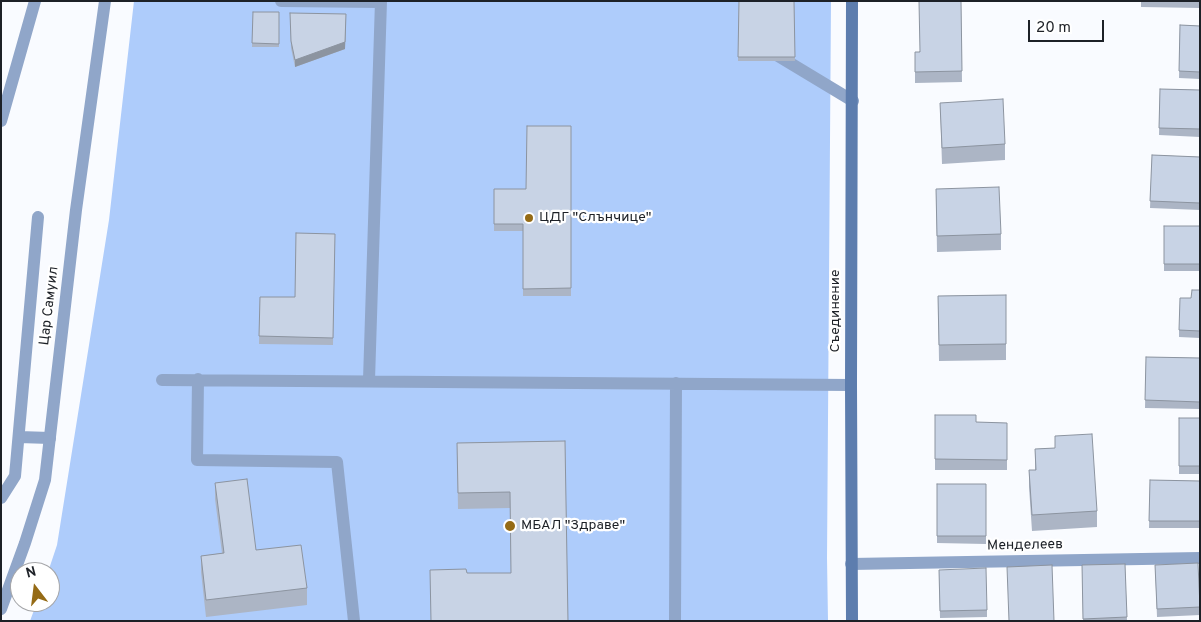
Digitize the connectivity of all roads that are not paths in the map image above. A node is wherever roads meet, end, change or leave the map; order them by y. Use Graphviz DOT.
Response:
graph roads {
  1 [pos="35,1"];
  2 [pos="105,1"];
  3 [pos="280,1"];
  4 [pos="852,1"];
  5 [pos="382,2"];
  6 [pos="775,36"];
  7 [pos="853,101"];
  8 [pos="1,121"];
  9 [pos="38,217"];
  10 [pos="162,380"];
  11 [pos="198,380"];
  12 [pos="369,380"];
  13 [pos="676,383"];
  14 [pos="850,385"];
  15 [pos="18,437"];
  16 [pos="50,438"];
  17 [pos="1,498"];
  18 [pos="1200,558"];
  19 [pos="851,564"];
  20 [pos="1,609"];
  21 [pos="354,621"];
  22 [pos="675,621"];
  23 [pos="852,621"];
  1 -- 8 [label="street"];
  2 -- 16 [label="street, Цар Самуил"];
  3 -- 5 [label="street"];
  4 -- 7 [label="street, Съединение"];
  5 -- 12 [label="street"];
  6 -- 7 [label="street"];
  7 -- 14 [label="street, Съединение"];
  9 -- 15 [label="street"];
  10 -- 11 [label="street"];
  11 -- 12 [label="street"];
  11 -- 21 [label="street"];
  12 -- 13 [label="street"];
  13 -- 14 [label="street"];
  13 -- 22 [label="street"];
  14 -- 19 [label="street, Съединение"];
  15 -- 16 [label="street"];
  15 -- 17 [label="street"];
  16 -- 20 [label="street, Цар Самуил"];
  18 -- 19 [label="street, Менделеев"];
  19 -- 23 [label="street, Съединение"];
}
